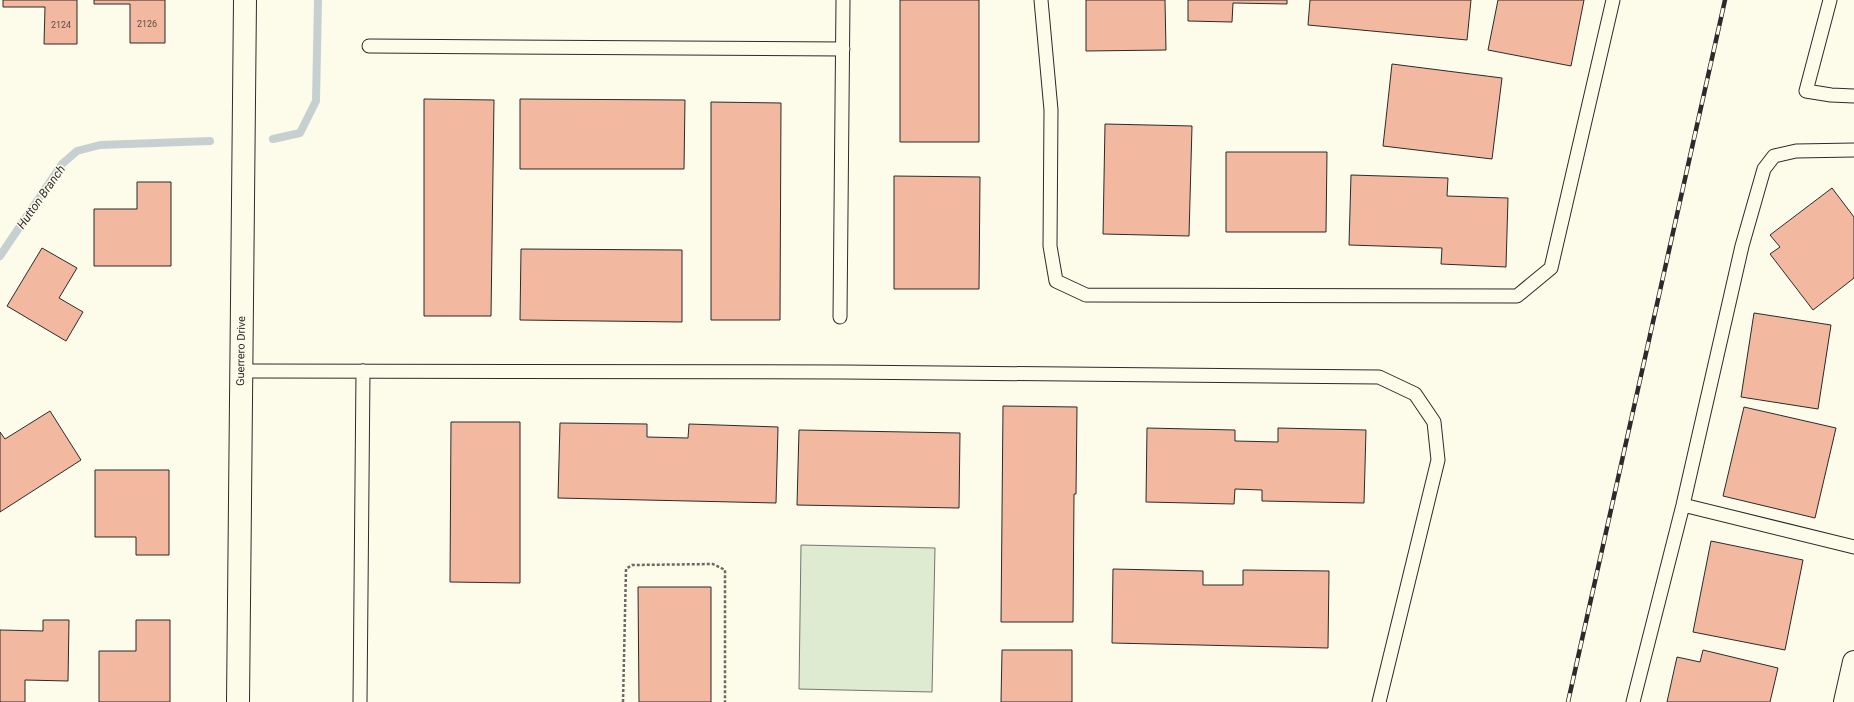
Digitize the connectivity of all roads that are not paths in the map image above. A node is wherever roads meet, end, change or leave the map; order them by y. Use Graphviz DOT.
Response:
graph roads {
  1 [pos="245,0"];
  2 [pos="843,0"];
  3 [pos="1041,0"];
  4 [pos="1613,0"];
  5 [pos="1830,0"];
  6 [pos="369,46"];
  7 [pos="843,49"];
  8 [pos="1854,96"];
  9 [pos="1854,150"];
  10 [pos="840,317"];
  11 [pos="241,371"];
  12 [pos="363,371"];
  13 [pos="1683,505"];
  14 [pos="1854,547"];
  15 [pos="1854,662"];
  16 [pos="238,702"];
  17 [pos="360,702"];
  18 [pos="1379,702"];
  19 [pos="1633,702"];
  20 [pos="1845,702"];
  1 -- 11 [label="street, Guerrero Drive"];
  2 -- 7 [label="lane"];
  3 -- 4 [label="lane"];
  5 -- 8 [label="lane"];
  6 -- 7 [label="lane"];
  7 -- 10 [label="lane"];
  9 -- 13 [label="lane"];
  11 -- 12 [label="lane"];
  11 -- 16 [label="street, Guerrero Drive"];
  12 -- 17 [label="lane"];
  12 -- 18 [label="lane"];
  13 -- 14 [label="lane"];
  13 -- 19 [label="lane"];
  15 -- 20 [label="street"];
}
